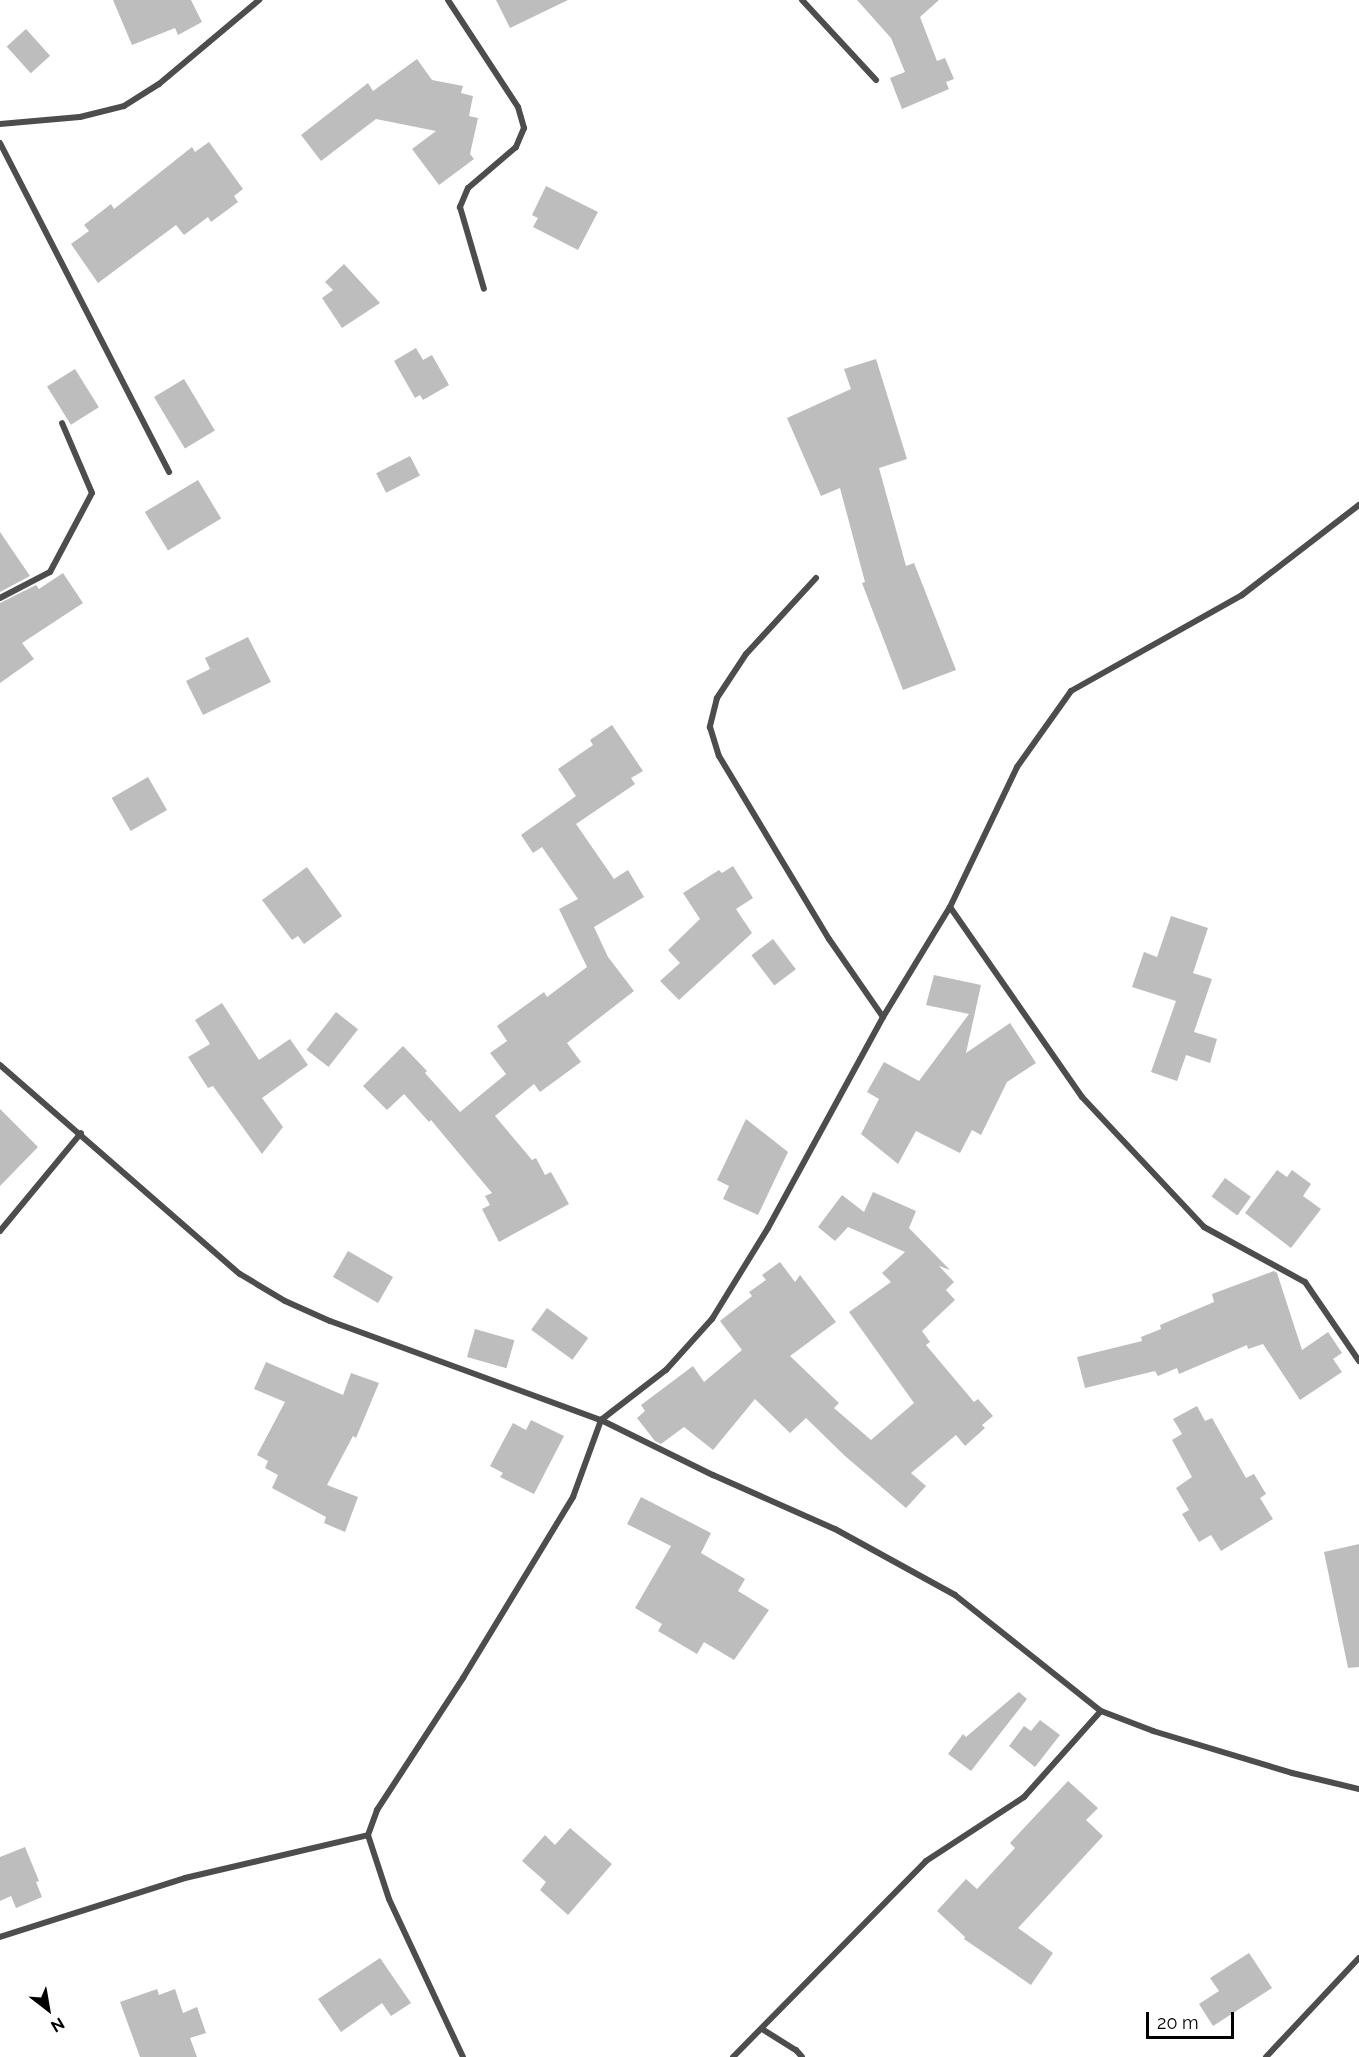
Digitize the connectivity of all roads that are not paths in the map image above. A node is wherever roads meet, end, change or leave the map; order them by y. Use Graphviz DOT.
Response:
graph roads {
  1 [pos="259,0"];
  2 [pos="448,0"];
  3 [pos="802,0"];
  4 [pos="876,80"];
  5 [pos="0,124"];
  6 [pos="0,143"];
  7 [pos="484,289"];
  8 [pos="62,423"];
  9 [pos="169,472"];
  10 [pos="1359,505"];
  11 [pos="816,578"];
  12 [pos="0,598"];
  13 [pos="950,907"];
  14 [pos="883,1017"];
  15 [pos="0,1065"];
  16 [pos="81,1133"];
  17 [pos="0,1231"];
  18 [pos="1359,1361"];
  19 [pos="601,1420"];
  20 [pos="1101,1711"];
  21 [pos="1359,1789"];
  22 [pos="368,1835"];
  23 [pos="0,1937"];
  24 [pos="1359,1958"];
  25 [pos="762,2030"];
  26 [pos="463,2057"];
  27 [pos="733,2057"];
  28 [pos="802,2057"];
  29 [pos="1266,2057"];
  1 -- 5 [label="street"];
  2 -- 7 [label="street"];
  3 -- 4 [label="street"];
  6 -- 9 [label="street"];
  8 -- 12 [label="street"];
  10 -- 13 [label="street"];
  11 -- 14 [label="street"];
  13 -- 14 [label="street"];
  13 -- 18 [label="street"];
  14 -- 19 [label="street"];
  15 -- 16 [label="street"];
  16 -- 17 [label="street"];
  16 -- 19 [label="street"];
  19 -- 20 [label="street"];
  19 -- 22 [label="street"];
  20 -- 21 [label="street"];
  20 -- 25 [label="street"];
  22 -- 23 [label="street"];
  22 -- 26 [label="street"];
  24 -- 29 [label="street"];
  25 -- 27 [label="street"];
  25 -- 28 [label="street"];
}
